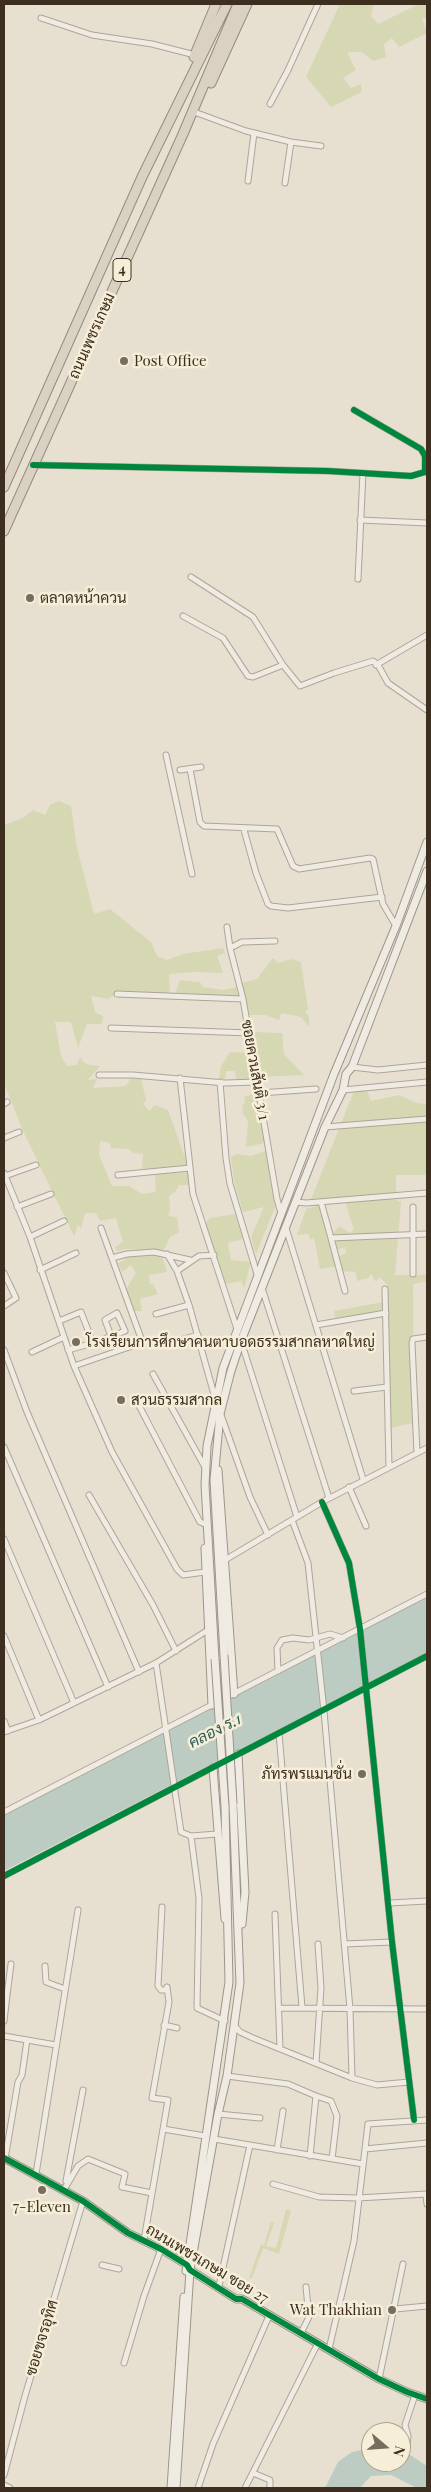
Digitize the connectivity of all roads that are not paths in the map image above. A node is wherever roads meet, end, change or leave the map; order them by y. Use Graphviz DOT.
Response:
graph roads {
  1 [pos="216,4"];
  2 [pos="226,4"];
  3 [pos="247,4"];
  4 [pos="318,4"];
  5 [pos="237,6"];
  6 [pos="40,18"];
  7 [pos="195,55"];
  8 [pos="176,104"];
  9 [pos="270,104"];
  10 [pos="197,113"];
  11 [pos="254,133"];
  12 [pos="184,134"];
  13 [pos="291,142"];
  14 [pos="321,146"];
  15 [pos="248,182"];
  16 [pos="285,182"];
  17 [pos="354,410"];
  18 [pos="33,465"];
  19 [pos="7,472"];
  20 [pos="363,473"];
  21 [pos="4,487"];
  22 [pos="360,520"];
  23 [pos="427,523"];
  24 [pos="4,531"];
  25 [pos="191,577"];
  26 [pos="358,579"];
  27 [pos="183,616"];
  28 [pos="427,635"];
  29 [pos="283,665"];
  30 [pos="376,665"];
  31 [pos="427,710"];
  32 [pos="166,754"];
  33 [pos="201,767"];
  34 [pos="190,769"];
  35 [pos="180,770"];
  36 [pos="244,830"];
  37 [pos="427,842"];
  38 [pos="427,871"];
  39 [pos="192,874"];
  40 [pos="382,897"];
  41 [pos="396,926"];
  42 [pos="226,928"];
  43 [pos="275,942"];
  44 [pos="230,948"];
  45 [pos="367,989"];
  46 [pos="117,994"];
  47 [pos="379,994"];
  48 [pos="243,999"];
  49 [pos="110,1028"];
  50 [pos="250,1034"];
  51 [pos="427,1065"];
  52 [pos="352,1067"];
  53 [pos="98,1076"];
  54 [pos="180,1078"];
  55 [pos="220,1082"];
  56 [pos="258,1082"];
  57 [pos="427,1082"];
  58 [pos="316,1089"];
  59 [pos="343,1090"];
  60 [pos="260,1093"];
  61 [pos="427,1119"];
  62 [pos="326,1127"];
  63 [pos="19,1132"];
  64 [pos="4,1138"];
  65 [pos="36,1165"];
  66 [pos="190,1168"];
  67 [pos="4,1175"];
  68 [pos="118,1175"];
  69 [pos="427,1193"];
  70 [pos="51,1194"];
  71 [pos="296,1202"];
  72 [pos="321,1202"];
  73 [pos="18,1207"];
  74 [pos="413,1207"];
  75 [pos="281,1214"];
  76 [pos="64,1221"];
  77 [pos="102,1228"];
  78 [pos="286,1228"];
  79 [pos="427,1234"];
  80 [pos="413,1235"];
  81 [pos="30,1236"];
  82 [pos="331,1238"];
  83 [pos="76,1253"];
  84 [pos="167,1254"];
  85 [pos="214,1255"];
  86 [pos="112,1258"];
  87 [pos="190,1260"];
  88 [pos="40,1270"];
  89 [pos="177,1271"];
  90 [pos="4,1273"];
  91 [pos="257,1274"];
  92 [pos="413,1274"];
  93 [pos="262,1288"];
  94 [pos="385,1288"];
  95 [pos="346,1291"];
  96 [pos="189,1305"];
  97 [pos="4,1306"];
  98 [pos="386,1313"];
  99 [pos="156,1314"];
  100 [pos="59,1321"];
  101 [pos="316,1325"];
  102 [pos="237,1329"];
  103 [pos="198,1335"];
  104 [pos="111,1336"];
  105 [pos="64,1337"];
  106 [pos="427,1337"];
  107 [pos="240,1341"];
  108 [pos="93,1343"];
  109 [pos="162,1345"];
  110 [pos="4,1350"];
  111 [pos="68,1350"];
  112 [pos="32,1352"];
  113 [pos="74,1366"];
  114 [pos="153,1374"];
  115 [pos="387,1387"];
  116 [pos="354,1391"];
  117 [pos="135,1398"];
  118 [pos="216,1398"];
  119 [pos="220,1414"];
  120 [pos="216,1445"];
  121 [pos="4,1447"];
  122 [pos="427,1448"];
  123 [pos="417,1453"];
  124 [pos="389,1467"];
  125 [pos="206,1470"];
  126 [pos="363,1479"];
  127 [pos="205,1485"];
  128 [pos="349,1487"];
  129 [pos="89,1495"];
  130 [pos="329,1498"];
  131 [pos="322,1502"];
  132 [pos="294,1519"];
  133 [pos="205,1524"];
  134 [pos="366,1526"];
  135 [pos="268,1535"];
  136 [pos="4,1539"];
  137 [pos="225,1560"];
  138 [pos="204,1572"];
  139 [pos="427,1594"];
  140 [pos="208,1630"];
  141 [pos="360,1632"];
  142 [pos="4,1636"];
  143 [pos="343,1638"];
  144 [pos="315,1639"];
  145 [pos="176,1651"];
  146 [pos="316,1652"];
  147 [pos="427,1656"];
  148 [pos="156,1663"];
  149 [pos="278,1671"];
  150 [pos="138,1672"];
  151 [pos="366,1685"];
  152 [pos="108,1687"];
  153 [pos="234,1694"];
  154 [pos="74,1703"];
  155 [pos="212,1705"];
  156 [pos="324,1711"];
  157 [pos="40,1720"];
  158 [pos="4,1721"];
  159 [pos="167,1727"];
  160 [pos="6,1731"];
  161 [pos="279,1733"];
  162 [pos="238,1754"];
  163 [pos="213,1768"];
  164 [pos="174,1788"];
  165 [pos="4,1812"];
  166 [pos="217,1834"];
  167 [pos="191,1836"];
  168 [pos="4,1876"];
  169 [pos="427,1901"];
  170 [pos="390,1903"];
  171 [pos="162,1907"];
  172 [pos="78,1910"];
  173 [pos="275,1914"];
  174 [pos="392,1942"];
  175 [pos="318,1944"];
  176 [pos="344,1944"];
  177 [pos="230,1954"];
  178 [pos="240,1955"];
  179 [pos="11,1964"];
  180 [pos="45,1966"];
  181 [pos="66,1989"];
  182 [pos="6,1994"];
  183 [pos="302,2007"];
  184 [pos="279,2008"];
  185 [pos="320,2008"];
  186 [pos="350,2009"];
  187 [pos="401,2009"];
  188 [pos="427,2009"];
  189 [pos="4,2021"];
  190 [pos="225,2021"];
  191 [pos="164,2025"];
  192 [pos="234,2025"];
  193 [pos="177,2028"];
  194 [pos="4,2036"];
  195 [pos="28,2040"];
  196 [pos="56,2045"];
  197 [pos="280,2048"];
  198 [pos="316,2063"];
  199 [pos="227,2076"];
  200 [pos="352,2078"];
  201 [pos="410,2082"];
  202 [pos="83,2090"];
  203 [pos="316,2096"];
  204 [pos="284,2110"];
  205 [pos="218,2114"];
  206 [pos="260,2118"];
  207 [pos="414,2120"];
  208 [pos="427,2120"];
  209 [pos="164,2129"];
  210 [pos="205,2136"];
  211 [pos="214,2139"];
  212 [pos="427,2143"];
  213 [pos="250,2145"];
  214 [pos="365,2148"];
  215 [pos="277,2150"];
  216 [pos="310,2156"];
  217 [pos="4,2158"];
  218 [pos="332,2159"];
  219 [pos="363,2164"];
  220 [pos="36,2174"];
  221 [pos="273,2184"];
  222 [pos="64,2190"];
  223 [pos="152,2194"];
  224 [pos="427,2194"];
  225 [pos="358,2198"];
  226 [pos="83,2201"];
  227 [pos="427,2204"];
  228 [pos="144,2240"];
  229 [pos="161,2249"];
  230 [pos="403,2264"];
  231 [pos="102,2265"];
  232 [pos="188,2268"];
  233 [pos="119,2269"];
  234 [pos="219,2286"];
  235 [pos="306,2287"];
  236 [pos="427,2306"];
  237 [pos="395,2309"];
  238 [pos="269,2316"];
  239 [pos="301,2333"];
  240 [pos="318,2343"];
  241 [pos="329,2349"];
  242 [pos="124,2362"];
  243 [pos="379,2379"];
  244 [pos="415,2395"];
  245 [pos="427,2399"];
  246 [pos="406,2422"];
  247 [pos="253,2473"];
  248 [pos="4,2475"];
  249 [pos="4,2486"];
  250 [pos="10,2488"];
  251 [pos="171,2488"];
  252 [pos="176,2488"];
  253 [pos="198,2488"];
  254 [pos="244,2488"];
  255 [pos="270,2488"];
  1 -- 7 [label="highway"];
  2 -- 8 [label="highway, ถนนเพชรเกษม / 4"];
  3 -- 10 [label="highway"];
  4 -- 9 [label="street"];
  5 -- 12 [label="highway, ถนนเพชรเกษม / 4"];
  6 -- 7 [label="street"];
  7 -- 8 [label="highway"];
  8 -- 19 [label="highway, ถนนเพชรเกษม / 4"];
  10 -- 11 [label="street"];
  10 -- 12 [label="highway"];
  11 -- 13 [label="street"];
  11 -- 15 [label="street"];
  12 -- 18 [label="highway, ถนนเพชรเกษม / 4"];
  13 -- 14 [label="street"];
  13 -- 16 [label="street"];
  17 -- 20 [label="street"];
  18 -- 20 [label="street"];
  18 -- 24 [label="highway, ถนนเพชรเกษม / 4"];
  19 -- 21 [label="highway, ถนนเพชรเกษม / 4"];
  20 -- 22 [label="street"];
  22 -- 23 [label="street"];
  22 -- 26 [label="street"];
  25 -- 29 [label="street"];
  27 -- 29 [label="street"];
  28 -- 30 [label="street"];
  29 -- 30 [label="street"];
  30 -- 31 [label="street"];
  32 -- 39 [label="street"];
  33 -- 34 [label="street"];
  34 -- 35 [label="street"];
  34 -- 36 [label="street"];
  36 -- 40 [label="street"];
  36 -- 40 [label="street"];
  37 -- 41 [label="main road"];
  38 -- 47 [label="main road"];
  40 -- 41 [label="street"];
  41 -- 45 [label="main road"];
  42 -- 44 [label="street, ซอยควนสันติ 3/1"];
  43 -- 44 [label="street"];
  44 -- 48 [label="street, ซอยควนสันติ 3/1"];
  45 -- 47 [label="main road"];
  45 -- 75 [label="main road"];
  46 -- 48 [label="street"];
  47 -- 52 [label="main road"];
  48 -- 50 [label="street, ซอยควนสันติ 3/1"];
  49 -- 50 [label="street"];
  50 -- 56 [label="street, ซอยควนสันติ 3/1"];
  51 -- 52 [label="street"];
  52 -- 59 [label="main road"];
  53 -- 54 [label="street"];
  54 -- 55 [label="street"];
  54 -- 66 [label="street"];
  55 -- 56 [label="street"];
  55 -- 91 [label="street"];
  56 -- 60 [label="street, ซอยควนสันติ 3/1"];
  57 -- 59 [label="street"];
  58 -- 60 [label="street"];
  59 -- 62 [label="main road"];
  60 -- 75 [label="street, ซอยควนสันติ 3/1"];
  61 -- 62 [label="street"];
  62 -- 71 [label="main road"];
  63 -- 64 [label="street"];
  65 -- 67 [label="street"];
  66 -- 68 [label="street"];
  66 -- 85 [label="street"];
  67 -- 73 [label="street"];
  69 -- 72 [label="street"];
  70 -- 73 [label="street"];
  71 -- 72 [label="street"];
  71 -- 78 [label="main road"];
  72 -- 82 [label="street"];
  73 -- 81 [label="street"];
  74 -- 80 [label="street"];
  75 -- 91 [label="main road"];
  76 -- 81 [label="street"];
  77 -- 86 [label="street"];
  78 -- 93 [label="main road"];
  78 -- 101 [label="street"];
  79 -- 80 [label="street"];
  80 -- 82 [label="street"];
  80 -- 92 [label="street"];
  81 -- 88 [label="street"];
  82 -- 95 [label="street"];
  83 -- 88 [label="street"];
  84 -- 86 [label="street"];
  84 -- 87 [label="street"];
  84 -- 89 [label="street"];
  85 -- 87 [label="street"];
  85 -- 102 [label="street"];
  86 -- 113 [label="street"];
  87 -- 89 [label="street"];
  88 -- 100 [label="street"];
  89 -- 96 [label="street"];
  90 -- 97 [label="street"];
  91 -- 102 [label="main road"];
  93 -- 107 [label="main road"];
  93 -- 130 [label="street"];
  94 -- 98 [label="street"];
  96 -- 99 [label="street"];
  96 -- 103 [label="street"];
  98 -- 101 [label="street"];
  98 -- 115 [label="street"];
  100 -- 105 [label="street"];
  100 -- 108 [label="street"];
  101 -- 126 [label="street"];
  102 -- 118 [label="main road"];
  103 -- 109 [label="street"];
  103 -- 118 [label="street"];
  104 -- 104 [label="street"];
  104 -- 108 [label="street"];
  105 -- 111 [label="street"];
  105 -- 112 [label="street"];
  106 -- 123 [label="street"];
  107 -- 119 [label="main road"];
  107 -- 132 [label="street"];
  108 -- 111 [label="street"];
  110 -- 150 [label="street"];
  111 -- 113 [label="street"];
  113 -- 138 [label="street"];
  114 -- 125 [label="street"];
  115 -- 116 [label="street"];
  115 -- 124 [label="street"];
  117 -- 133 [label="street"];
  118 -- 125 [label="main road"];
  119 -- 120 [label="main road"];
  119 -- 135 [label="street"];
  120 -- 137 [label="main road"];
  120 -- 178 [label="main road, bridge"];
  121 -- 152 [label="street"];
  122 -- 123 [label="street"];
  123 -- 124 [label="street"];
  124 -- 126 [label="street"];
  125 -- 127 [label="main road"];
  126 -- 128 [label="street"];
  127 -- 133 [label="main road"];
  127 -- 177 [label="main road, bridge"];
  128 -- 130 [label="street"];
  128 -- 134 [label="street"];
  129 -- 145 [label="street"];
  130 -- 131 [label="street"];
  131 -- 132 [label="street"];
  131 -- 141 [label="street"];
  132 -- 135 [label="street"];
  132 -- 144 [label="street"];
  133 -- 138 [label="main road"];
  135 -- 137 [label="street"];
  136 -- 154 [label="street"];
  137 -- 153 [label="main road"];
  138 -- 140 [label="main road"];
  139 -- 141 [label="street"];
  140 -- 145 [label="street"];
  140 -- 155 [label="main road"];
  141 -- 143 [label="street"];
  141 -- 151 [label="street"];
  142 -- 157 [label="street"];
  143 -- 144 [label="street"];
  143 -- 146 [label="street"];
  144 -- 146 [label="street"];
  144 -- 149 [label="street"];
  145 -- 148 [label="street"];
  146 -- 149 [label="street"];
  146 -- 156 [label="street"];
  147 -- 151 [label="street"];
  148 -- 150 [label="street"];
  148 -- 159 [label="street"];
  149 -- 153 [label="street"];
  150 -- 152 [label="street"];
  151 -- 156 [label="street"];
  151 -- 170 [label="street"];
  152 -- 154 [label="street"];
  153 -- 155 [label="street"];
  154 -- 157 [label="street"];
  155 -- 159 [label="street"];
  156 -- 161 [label="street"];
  156 -- 176 [label="street"];
  157 -- 160 [label="street"];
  158 -- 160 [label="street"];
  159 -- 164 [label="street"];
  159 -- 165 [label="street"];
  161 -- 162 [label="street"];
  161 -- 183 [label="street"];
  162 -- 163 [label="street"];
  162 -- 178 [label="main road"];
  163 -- 164 [label="street"];
  163 -- 166 [label="main road"];
  164 -- 167 [label="street"];
  164 -- 168 [label="street"];
  166 -- 167 [label="street"];
  166 -- 177 [label="main road"];
  167 -- 190 [label="street"];
  169 -- 170 [label="street"];
  170 -- 174 [label="street"];
  171 -- 191 [label="street"];
  172 -- 181 [label="street"];
  173 -- 184 [label="street"];
  174 -- 176 [label="street"];
  174 -- 187 [label="street"];
  175 -- 185 [label="street"];
  176 -- 186 [label="street"];
  177 -- 190 [label="main road"];
  178 -- 192 [label="main road"];
  179 -- 182 [label="street"];
  180 -- 181 [label="street"];
  181 -- 196 [label="street"];
  182 -- 189 [label="street"];
  183 -- 184 [label="street"];
  183 -- 185 [label="street"];
  184 -- 197 [label="street"];
  185 -- 186 [label="street"];
  185 -- 198 [label="street"];
  186 -- 187 [label="street"];
  186 -- 200 [label="street"];
  187 -- 188 [label="street"];
  187 -- 201 [label="street"];
  190 -- 210 [label="main road"];
  191 -- 193 [label="street"];
  191 -- 209 [label="street"];
  192 -- 197 [label="street"];
  192 -- 199 [label="main road"];
  194 -- 195 [label="street"];
  195 -- 196 [label="street"];
  195 -- 217 [label="street"];
  196 -- 220 [label="street"];
  197 -- 198 [label="street"];
  198 -- 200 [label="street"];
  199 -- 203 [label="street"];
  199 -- 205 [label="main road"];
  200 -- 201 [label="street"];
  201 -- 207 [label="street"];
  202 -- 222 [label="street"];
  203 -- 216 [label="street"];
  203 -- 218 [label="street"];
  204 -- 215 [label="street"];
  205 -- 206 [label="street"];
  205 -- 211 [label="main road"];
  207 -- 208 [label="street"];
  207 -- 214 [label="street"];
  209 -- 210 [label="street"];
  209 -- 223 [label="street"];
  210 -- 232 [label="main road"];
  211 -- 213 [label="street"];
  211 -- 232 [label="main road"];
  212 -- 214 [label="street"];
  213 -- 215 [label="street"];
  213 -- 234 [label="street"];
  214 -- 219 [label="street"];
  215 -- 216 [label="street"];
  216 -- 218 [label="street"];
  217 -- 220 [label="main road, ถนนเพชรเกษม ซอย 27"];
  218 -- 219 [label="street"];
  219 -- 225 [label="street"];
  220 -- 222 [label="main road, ถนนเพชรเกษม ซอย 27"];
  221 -- 225 [label="street"];
  222 -- 223 [label="street"];
  222 -- 226 [label="main road, ถนนเพชรเกษม ซอย 27"];
  223 -- 228 [label="street"];
  224 -- 225 [label="street"];
  224 -- 227 [label="street"];
  225 -- 241 [label="street"];
  226 -- 228 [label="main road, ถนนเพชรเกษม ซอย 27"];
  226 -- 248 [label="street, ซอยขจรอุทิศ"];
  228 -- 229 [label="main road, ถนนเพชรเกษม ซอย 27"];
  229 -- 232 [label="main road, ถนนเพชรเกษม ซอย 27"];
  229 -- 242 [label="street"];
  230 -- 237 [label="street"];
  231 -- 233 [label="street"];
  232 -- 234 [label="main road, ถนนเพชรเกษม ซอย 27"];
  232 -- 251 [label="main road"];
  232 -- 252 [label="main road"];
  234 -- 238 [label="main road, ถนนเพชรเกษม ซอย 27"];
  235 -- 239 [label="street"];
  236 -- 237 [label="street"];
  237 -- 243 [label="street"];
  238 -- 239 [label="main road, ถนนเพชรเกษม ซอย 27"];
  238 -- 253 [label="street"];
  239 -- 240 [label="main road, ถนนเพชรเกษม ซอย 27"];
  240 -- 241 [label="main road, ถนนเพชรเกษม ซอย 27"];
  240 -- 247 [label="street"];
  241 -- 243 [label="main road, ถนนเพชรเกษม ซอย 27"];
  243 -- 244 [label="main road, ถนนเพชรเกษม ซอย 27"];
  244 -- 245 [label="main road, ถนนเพชรเกษม ซอย 27"];
  244 -- 246 [label="street"];
  247 -- 254 [label="street"];
  247 -- 255 [label="street"];
  249 -- 250 [label="street"];
}
